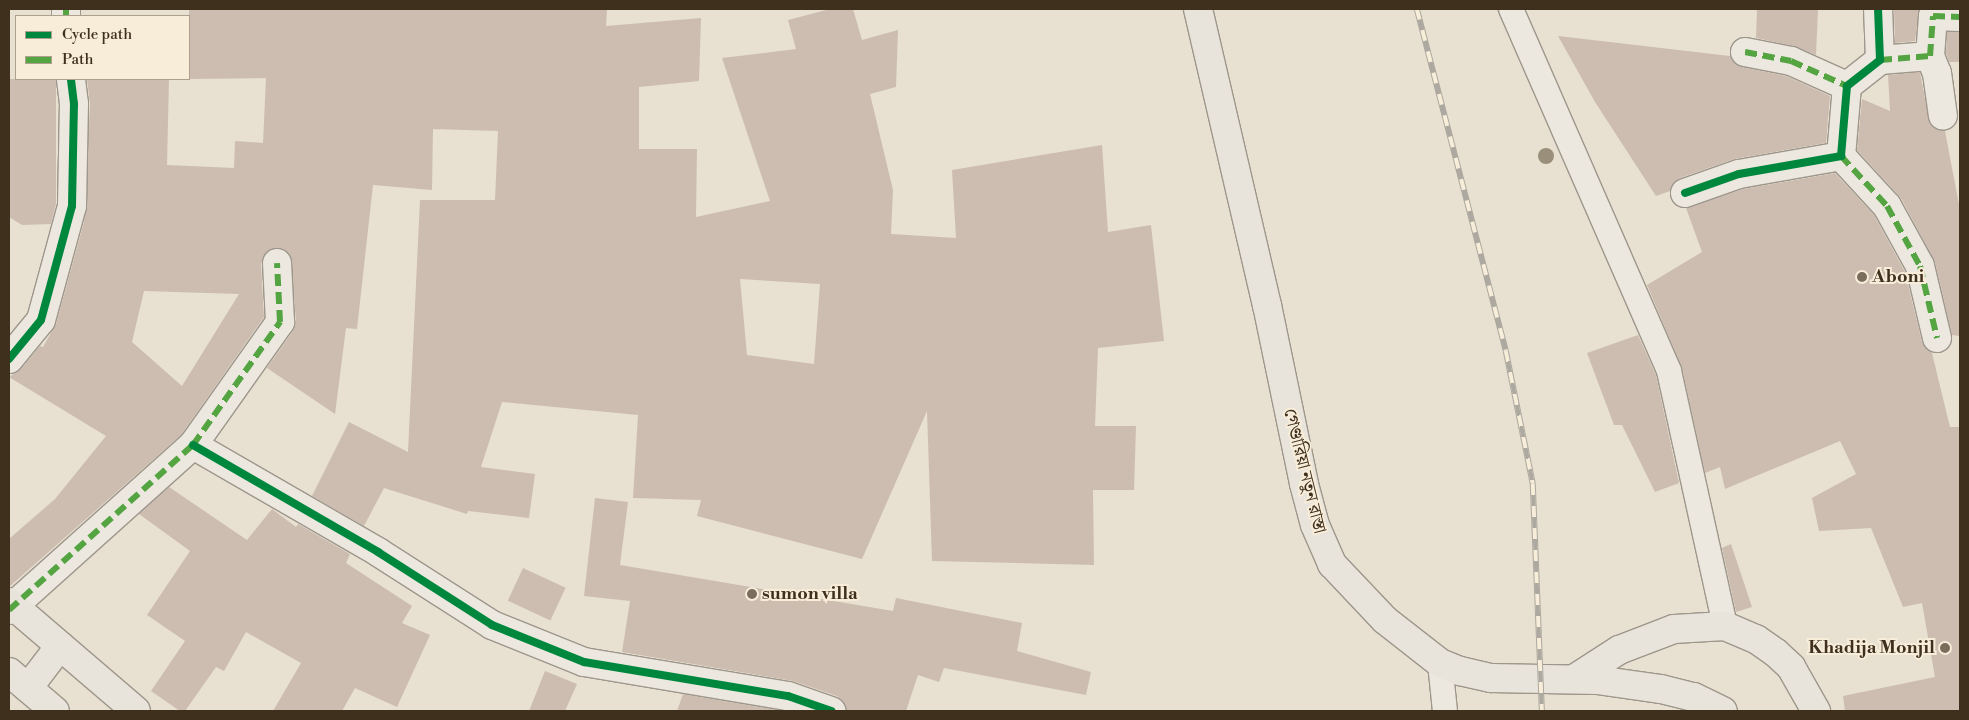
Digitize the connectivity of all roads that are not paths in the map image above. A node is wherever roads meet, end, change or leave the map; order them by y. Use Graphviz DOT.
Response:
graph roads {
  1 [pos="1198,9"];
  2 [pos="1511,9"];
  3 [pos="1878,9"];
  4 [pos="1960,17"];
  5 [pos="1745,52"];
  6 [pos="1930,56"];
  7 [pos="1880,60"];
  8 [pos="72,80"];
  9 [pos="1847,86"];
  10 [pos="1942,116"];
  11 [pos="1841,156"];
  12 [pos="1684,193"];
  13 [pos="277,263"];
  14 [pos="1937,338"];
  15 [pos="9,359"];
  16 [pos="193,445"];
  17 [pos="10,606"];
  18 [pos="1725,626"];
  19 [pos="60,646"];
  20 [pos="1440,663"];
  21 [pos="1574,679"];
  22 [pos="18,680"];
  23 [pos="55,711"];
  24 [pos="136,711"];
  25 [pos="831,711"];
  26 [pos="1445,711"];
  27 [pos="1723,711"];
  28 [pos="1816,711"];
  1 -- 20 [label="main road, গেণ্ডারিয়া নতুন রাস্তা"];
  2 -- 18 [label="lane"];
  3 -- 7 [label="street"];
  4 -- 6 [label="street"];
  5 -- 9 [label="street"];
  6 -- 7 [label="street"];
  6 -- 10 [label="street"];
  7 -- 9 [label="street"];
  8 -- 15 [label="street"];
  9 -- 11 [label="street"];
  11 -- 12 [label="street"];
  11 -- 14 [label="street"];
  13 -- 16 [label="street"];
  16 -- 17 [label="street"];
  16 -- 25 [label="street"];
  17 -- 19 [label="main road"];
  18 -- 21 [label="main road"];
  18 -- 28 [label="main road"];
  19 -- 22 [label="main road"];
  19 -- 24 [label="main road"];
  20 -- 21 [label="main road, গেণ্ডারিয়া নতুন রাস্তা"];
  20 -- 26 [label="lane"];
  21 -- 27 [label="main road, গেণ্ডারিয়া নতুন রাস্তা"];
  22 -- 23 [label="main road"];
}
